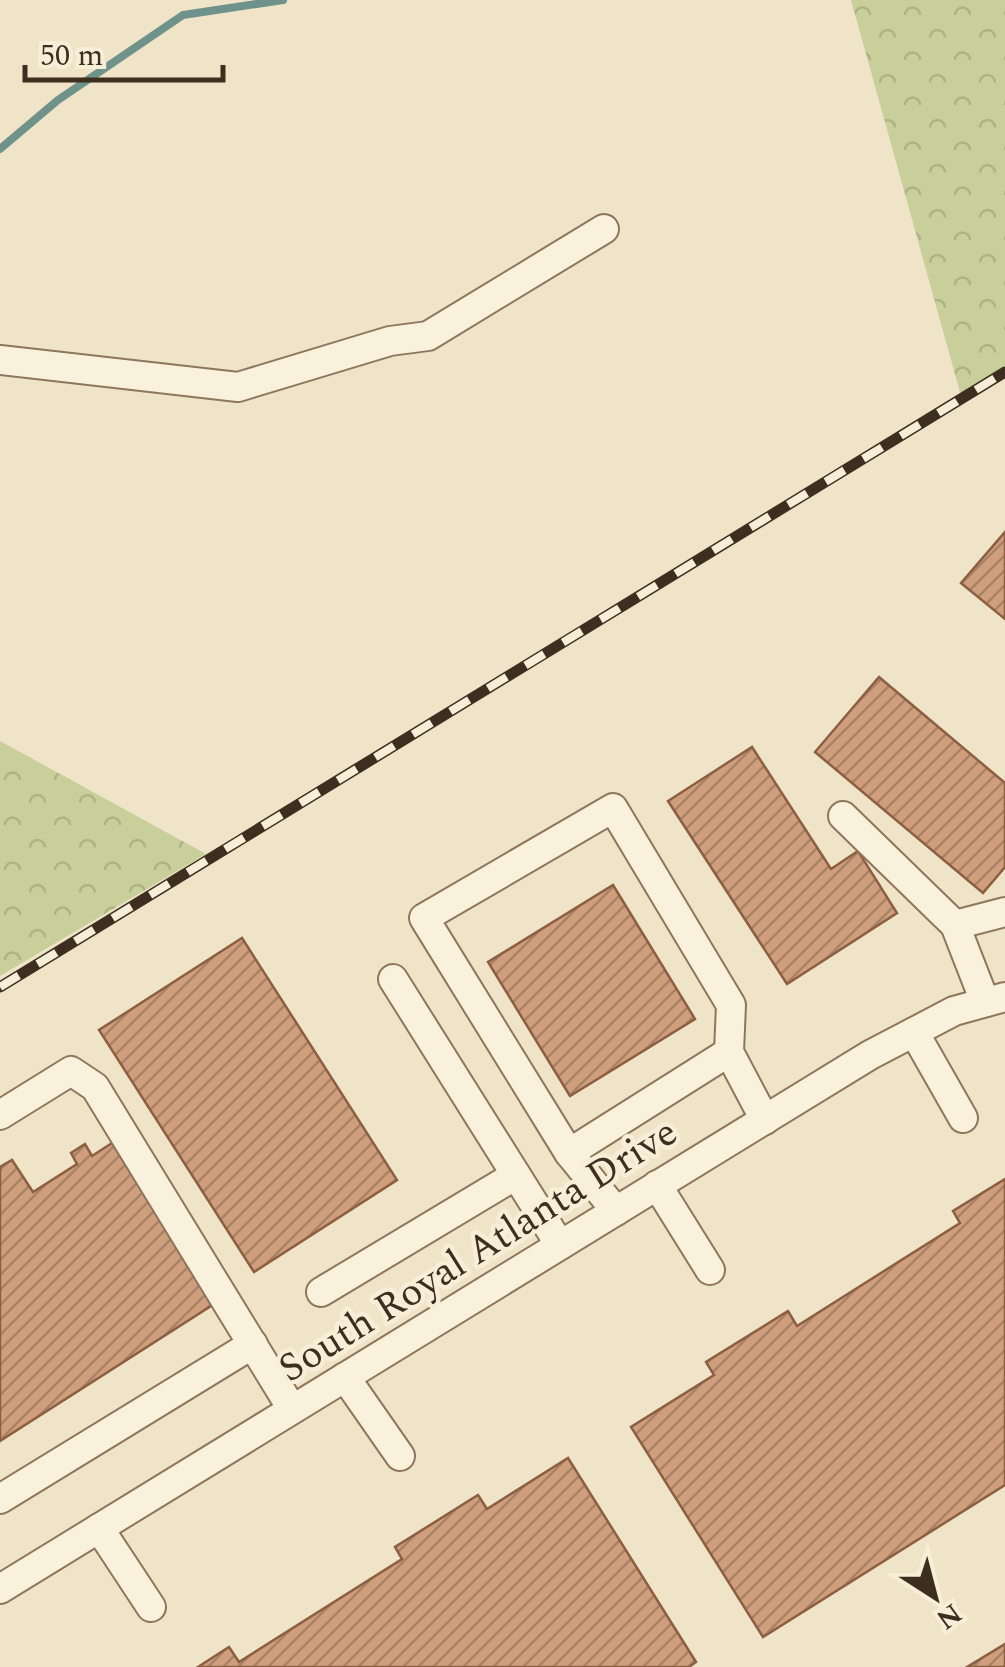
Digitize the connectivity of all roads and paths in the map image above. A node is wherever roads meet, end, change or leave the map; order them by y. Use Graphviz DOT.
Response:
graph roads {
  1 [pos="604,229"];
  2 [pos="0,360"];
  3 [pos="843,816"];
  4 [pos="1005,912"];
  5 [pos="955,925"];
  6 [pos="393,980"];
  7 [pos="995,999"];
  8 [pos="914,1032"];
  9 [pos="729,1052"];
  10 [pos="0,1115"];
  11 [pos="962,1118"];
  12 [pos="765,1120"];
  13 [pos="569,1153"];
  14 [pos="516,1175"];
  15 [pos="658,1185"];
  16 [pos="616,1211"];
  17 [pos="560,1245"];
  18 [pos="710,1270"];
  19 [pos="321,1292"];
  20 [pos="252,1344"];
  21 [pos="345,1377"];
  22 [pos="292,1409"];
  23 [pos="400,1456"];
  24 [pos="0,1498"];
  25 [pos="99,1528"];
  26 [pos="0,1589"];
  27 [pos="151,1607"];
  1 -- 2 [label="street"];
  3 -- 5 [label="street"];
  4 -- 5 [label="street"];
  5 -- 7 [label="street"];
  6 -- 14 [label="street"];
  7 -- 8 [label="street, South Royal Atlanta Drive"];
  8 -- 11 [label="street"];
  8 -- 12 [label="street, South Royal Atlanta Drive"];
  9 -- 12 [label="street"];
  9 -- 13 [label="street"];
  9 -- 13 [label="street"];
  10 -- 20 [label="street"];
  12 -- 15 [label="street, South Royal Atlanta Drive"];
  13 -- 16 [label="street"];
  14 -- 17 [label="street"];
  14 -- 19 [label="street"];
  15 -- 16 [label="street, South Royal Atlanta Drive"];
  15 -- 18 [label="street"];
  16 -- 17 [label="street, South Royal Atlanta Drive"];
  17 -- 21 [label="street, South Royal Atlanta Drive"];
  20 -- 22 [label="street"];
  20 -- 24 [label="street"];
  21 -- 22 [label="street, South Royal Atlanta Drive"];
  21 -- 23 [label="street"];
  22 -- 25 [label="street, South Royal Atlanta Drive"];
  25 -- 26 [label="street, South Royal Atlanta Drive"];
  25 -- 27 [label="street"];
}
